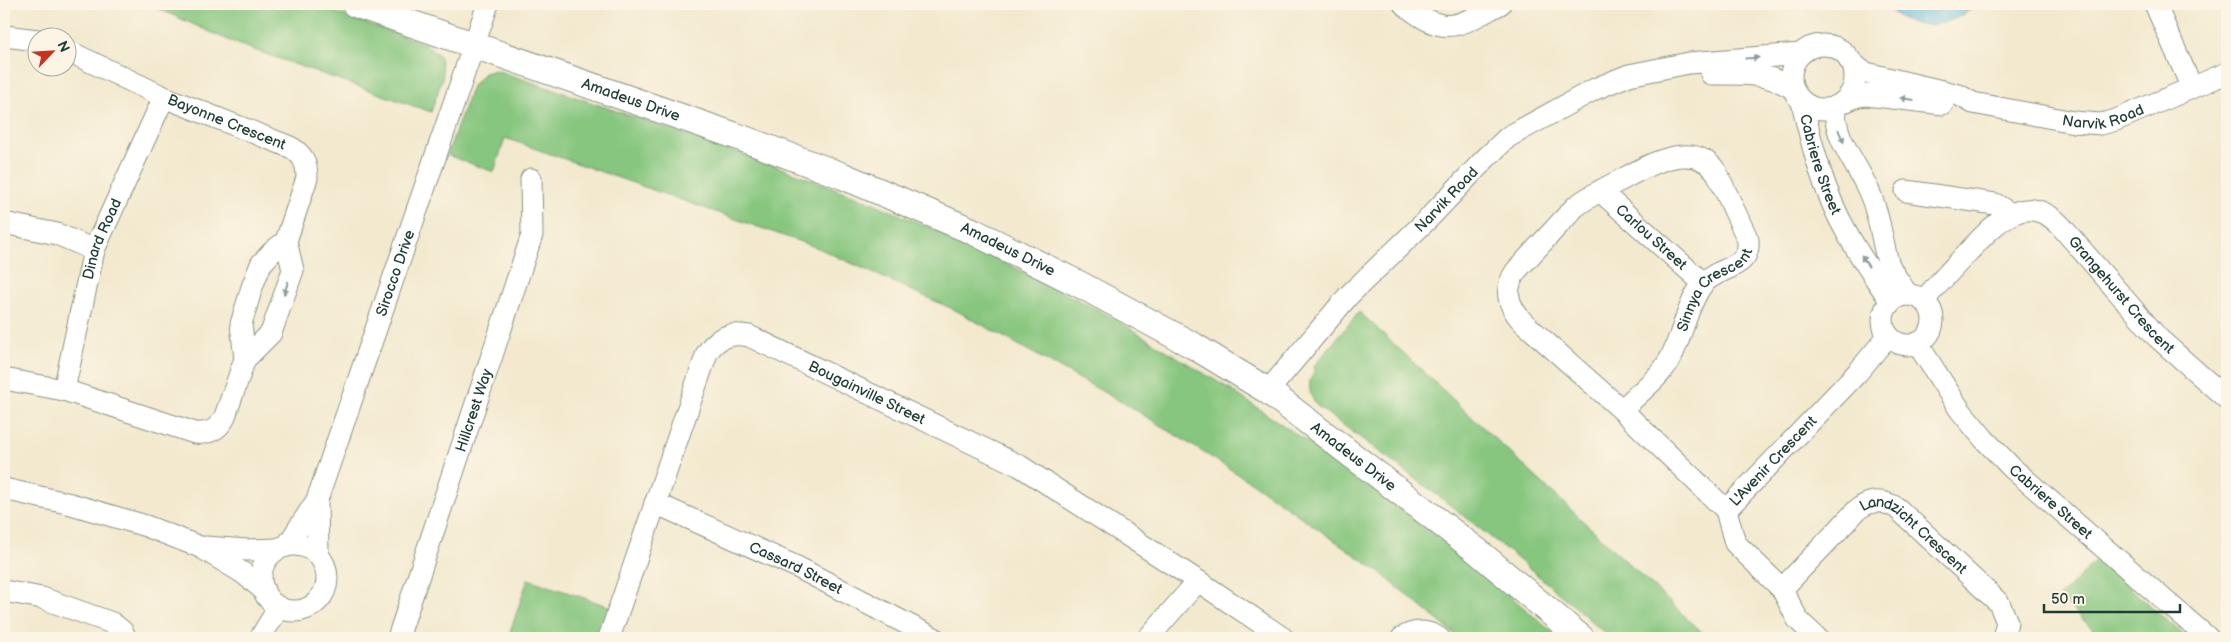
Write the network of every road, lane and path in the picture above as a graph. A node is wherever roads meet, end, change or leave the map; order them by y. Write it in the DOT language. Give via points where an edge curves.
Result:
graph roads {
  1 [pos="356,4"];
  2 [pos="488,4"];
  3 [pos="1404,4"];
  4 [pos="1500,4"];
  5 [pos="2155,4"];
  6 [pos="4,36"];
  7 [pos="28,39"];
  8 [pos="474,45"];
  9 [pos="1800,54"];
  10 [pos="78,56"];
  11 [pos="1850,60"];
  12 [pos="1669,68"];
  13 [pos="2227,73"];
  14 [pos="2192,88"];
  15 [pos="1797,95"];
  16 [pos="164,97"];
  17 [pos="1973,103"];
  18 [pos="1838,105"];
  19 [pos="1853,164"];
  20 [pos="1824,178"];
  21 [pos="531,179"];
  22 [pos="1600,191"];
  23 [pos="1906,191"];
  24 [pos="2011,214"];
  25 [pos="4,223"];
  26 [pos="286,242"];
  27 [pos="94,250"];
  28 [pos="1703,283"];
  29 [pos="1908,299"];
  30 [pos="1888,336"];
  31 [pos="1917,343"];
  32 [pos="246,359"];
  33 [pos="4,379"];
  34 [pos="64,390"];
  35 [pos="1268,392"];
  36 [pos="2227,400"];
  37 [pos="1622,410"];
  38 [pos="4,489"];
  39 [pos="317,500"];
  40 [pos="655,503"];
  41 [pos="1726,510"];
  42 [pos="200,547"];
  43 [pos="282,547"];
  44 [pos="318,555"];
  45 [pos="1198,581"];
  46 [pos="1782,589"];
  47 [pos="264,590"];
  48 [pos="4,591"];
  49 [pos="279,607"];
  50 [pos="126,638"];
  51 [pos="260,638"];
  52 [pos="398,638"];
  53 [pos="609,638"];
  54 [pos="934,638"];
  55 [pos="1148,638"];
  56 [pos="1283,638"];
  57 [pos="1402,638"];
  58 [pos="1439,638"];
  59 [pos="1581,638"];
  60 [pos="1817,638"];
  61 [pos="2003,638"];
  62 [pos="2208,638"];
  1 -- 8 [label="street, Amadeus Drive"];
  2 -- 8 [label="street, Sirocco Drive"];
  3 -- 4 [label="street" via="1424,20 1448,26 1462,24"];
  5 -- 14 [label="street"];
  6 -- 7 [label="street"];
  8 -- 35 [label="street, Amadeus Drive" via="745,139 972,230 1194,346"];
  8 -- 39 [label="street, Sirocco Drive"];
  9 -- 11 [label="street" via="1813,46 1829,46"];
  12 -- 9 [label="street, Narvik Road, one-way" via="1688,62"];
  9 -- 15 [label="street" via="1791,72"];
  10 -- 16 [label="street, Bayonne Crescent"];
  11 -- 17 [label="street, Narvik Road" via="1870,74 1959,95"];
  11 -- 18 [label="street" via="1853,86"];
  12 -- 15 [label="street, Narvik Road" via="1689,74 1774,78"];
  12 -- 35 [label="street, Narvik Road" via="1629,75 1595,89 1508,137 1349,295"];
  13 -- 14 [label="street, Narvik Road"];
  14 -- 17 [label="street, Narvik Road" via="2101,124"];
  15 -- 18 [label="street" via="1818,109"];
  15 -- 20 [label="street, Cabriere Street"];
  16 -- 26 [label="street, Bayonne Crescent" via="290,147 304,159 307,178"];
  16 -- 27 [label="street, Dinard Road"];
  17 -- 18 [label="street, Narvik Road, one-way" via="1958,106 1867,95"];
  18 -- 19 [label="street, Cabriere Street, one-way" via="1834,119"];
  19 -- 20 [label="street"];
  19 -- 29 [label="street, Cabriere Street" via="1872,197 1890,268"];
  29 -- 20 [label="street, Cabriere Street, one-way" via="1847,233"];
  21 -- 52 [label="street, Hillcrest Way" via="532,235"];
  22 -- 28 [label="street, Carlou Street"];
  22 -- 28 [label="street, Sinnya Crescent" via="1660,160 1691,156 1710,163 1749,244 1748,253 1742,261"];
  22 -- 37 [label="street, Sinnya Crescent" via="1575,208 1516,271 1508,293 1510,306 1523,322"];
  23 -- 24 [label="street" via="1995,204"];
  24 -- 29 [label="street, Grangehurst Crescent"];
  24 -- 36 [label="street, Grangehurst Crescent" via="2033,209 2053,218 2158,338"];
  25 -- 27 [label="street" via="57,234"];
  26 -- 32 [label="street, one-way" via="293,270 271,333"];
  26 -- 32 [label="street" via="261,264 252,287 241,324"];
  27 -- 34 [label="street, Dinard Road"];
  28 -- 37 [label="street, Sinnya Crescent" via="1669,360"];
  29 -- 30 [label="street" via="1884,312"];
  29 -- 31 [label="street" via="1929,307 1932,323 1927,336"];
  30 -- 31 [label="street" via="1902,344"];
  30 -- 41 [label="street, L'Avenir Crescent" via="1858,372"];
  31 -- 62 [label="street, Cabriere Street" via="1960,410 2012,468"];
  32 -- 34 [label="street" via="224,419 219,427 204,434"];
  33 -- 34 [label="street"];
  35 -- 59 [label="street, Amadeus Drive" via="1476,550"];
  37 -- 41 [label="street, Sinnya Crescent"];
  38 -- 42 [label="street" via="146,526"];
  39 -- 43 [label="street, Sirocco Drive"];
  39 -- 44 [label="street, Sirocco Drive"];
  40 -- 45 [label="street, Bougainville Street" via="706,353 721,338 740,334 1020,466"];
  40 -- 53 [label="street, Bougainville Street"];
  40 -- 54 [label="street, Cassard Street" via="797,567"];
  41 -- 46 [label="street, L'Avenir Crescent" via="1734,543"];
  42 -- 43 [label="street" via="247,550"];
  42 -- 47 [label="street"];
  43 -- 44 [label="street" via="304,547"];
  43 -- 47 [label="street" via="269,556 264,565 261,576"];
  44 -- 49 [label="street" via="327,574 322,596 305,609 294,611"];
  45 -- 55 [label="street"];
  45 -- 56 [label="street, Bougainville Street"];
  46 -- 60 [label="street, L'Avenir Crescent" via="1798,620"];
  46 -- 61 [label="street, Landzicht Crescent" via="1858,508 1865,503 1886,502 1897,508 1999,603 2007,622"];
  47 -- 49 [label="street"];
  48 -- 50 [label="street" via="42,598 112,623"];
  49 -- 51 [label="street"];
  57 -- 58 [label="street" via="1421,632"];
}
